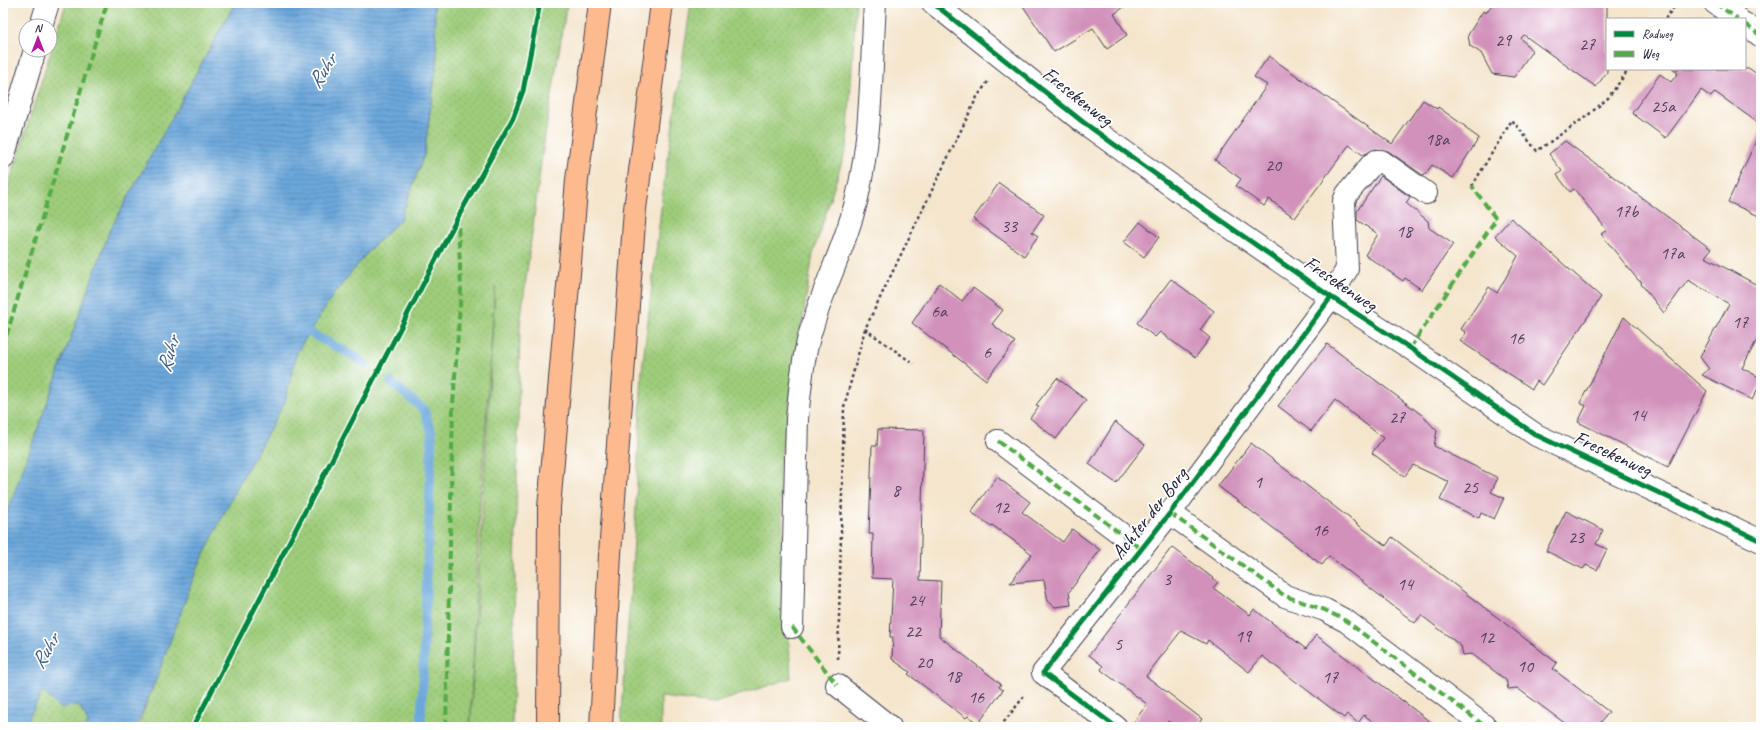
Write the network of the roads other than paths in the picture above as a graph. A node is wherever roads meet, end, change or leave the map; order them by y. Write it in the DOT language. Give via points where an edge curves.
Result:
graph roads {
  1 [pos="48,3"];
  2 [pos="600,3"];
  3 [pos="662,3"];
  4 [pos="875,3"];
  5 [pos="933,3"];
  6 [pos="1715,3"];
  7 [pos="44,18"];
  8 [pos="1737,18"];
  9 [pos="1746,25"];
  10 [pos="1761,36"];
  11 [pos="33,58"];
  12 [pos="3,158"];
  13 [pos="1426,192"];
  14 [pos="1331,297"];
  15 [pos="998,440"];
  16 [pos="1170,514"];
  17 [pos="1761,541"];
  18 [pos="1141,549"];
  19 [pos="792,627"];
  20 [pos="837,685"];
  21 [pos="548,727"];
  22 [pos="601,727"];
  23 [pos="890,727"];
  24 [pos="1116,727"];
  25 [pos="1486,727"];
  1 -- 7 [label="street"];
  2 -- 21 [label="highway" via="577,180 549,508"];
  3 -- 22 [label="highway" via="635,209 610,554"];
  4 -- 19 [label="street" via="869,130 862,173 852,217 812,325 800,391 797,419"];
  5 -- 14 [label="street, Fresekenweg" via="1090,126"];
  6 -- 8 [label="street"];
  9 -- 10 [label="street"];
  11 -- 12 [label="street"];
  13 -- 14 [label="street, Achter der Borg" via="1381,161 1372,164 1344,201 1347,269"];
  14 -- 16 [label="street, Achter der Borg"];
  14 -- 17 [label="street, Fresekenweg" via="1536,435"];
  15 -- 18 [label="street, Achter der Borg"];
  16 -- 18 [label="street, Achter der Borg"];
  16 -- 25 [label="street" via="1285,596 1325,610 1346,621"];
  18 -- 24 [label="street, Achter der Borg" via="1043,673"];
  20 -- 23 [label="street"];
}
